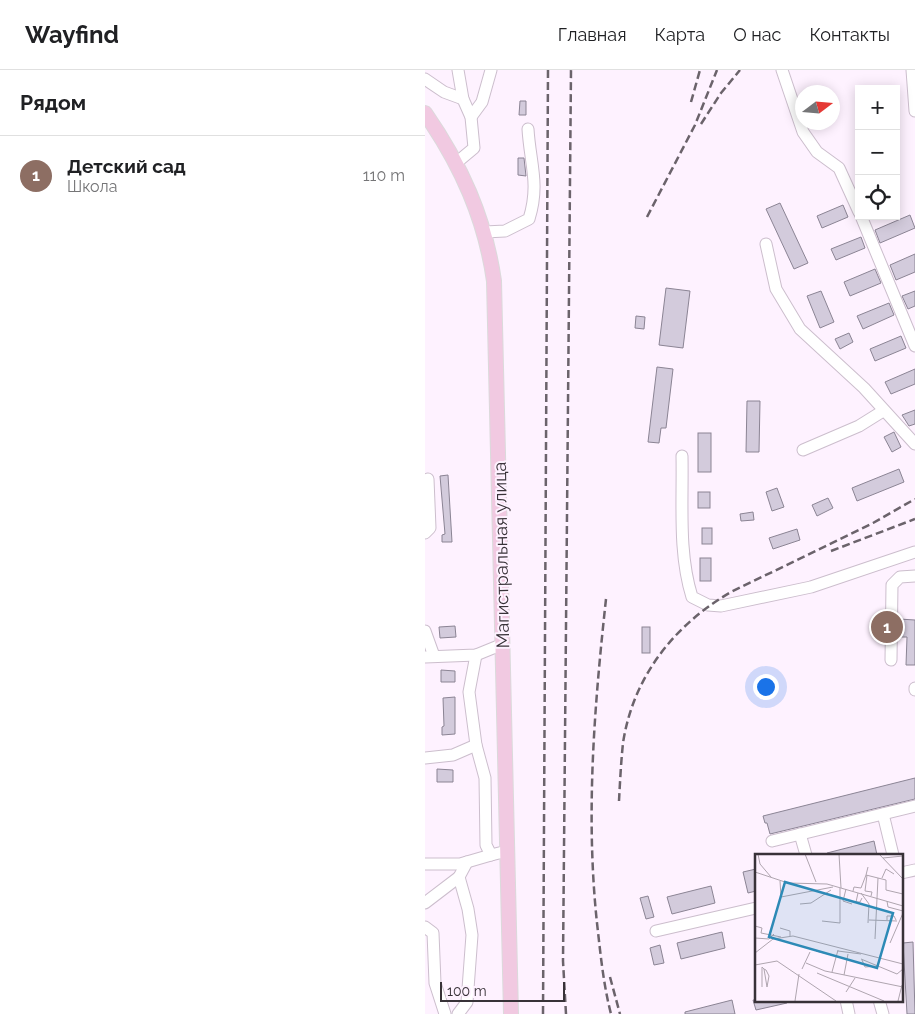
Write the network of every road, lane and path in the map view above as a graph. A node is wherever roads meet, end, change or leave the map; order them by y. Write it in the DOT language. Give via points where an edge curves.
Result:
graph roads {
  1 [pos="458,70"];
  2 [pos="491,70"];
  3 [pos="782,70"];
  4 [pos="912,70"];
  5 [pos="425,80"];
  6 [pos="463,99"];
  7 [pos="915,111"];
  8 [pos="425,113"];
  9 [pos="471,117"];
  10 [pos="529,129"];
  11 [pos="456,163"];
  12 [pos="855,203"];
  13 [pos="863,220"];
  14 [pos="485,232"];
  15 [pos="766,244"];
  16 [pos="915,346"];
  17 [pos="883,411"];
  18 [pos="915,444"];
  19 [pos="803,450"];
  20 [pos="682,456"];
  21 [pos="428,479"];
  22 [pos="425,533"];
  23 [pos="915,552"];
  24 [pos="915,576"];
  25 [pos="425,631"];
  26 [pos="503,644"];
  27 [pos="476,655"];
  28 [pos="430,656"];
  29 [pos="891,660"];
  30 [pos="476,745"];
  31 [pos="425,758"];
  32 [pos="915,806"];
  33 [pos="883,814"];
  34 [pos="801,834"];
  35 [pos="772,841"];
  36 [pos="507,851"];
  37 [pos="805,854"];
  38 [pos="893,854"];
  39 [pos="491,855"];
  40 [pos="467,862"];
  41 [pos="425,864"];
  42 [pos="459,877"];
  43 [pos="425,904"];
  44 [pos="755,908"];
  45 [pos="425,927"];
  46 [pos="656,931"];
  47 [pos="445,1014"];
  48 [pos="458,1014"];
  49 [pos="511,1014"];
  1 -- 6 [label="street"];
  2 -- 9 [label="street" via="482,102"];
  3 -- 12 [label="street" via="803,132 817,152 839,168"];
  4 -- 7 [label="street"];
  5 -- 6 [label="street"];
  6 -- 9 [label="street"];
  8 -- 11 [label="main road, Магистральная улица" via="448,145"];
  9 -- 11 [label="street" via="474,148"];
  10 -- 14 [label="street" via="535,202 529,219 505,231"];
  11 -- 14 [label="main road, Магистральная улица"];
  13 -- 16 [label="street"];
  14 -- 26 [label="main road, Магистральная улица" via="495,305"];
  15 -- 17 [label="street" via="777,288 800,329 864,388"];
  17 -- 18 [label="street"];
  17 -- 19 [label="street" via="859,426"];
  20 -- 23 [label="street" via="683,554 688,584 692,597 708,605 721,606 811,587"];
  21 -- 22 [label="street" via="430,528"];
  24 -- 29 [label="street" via="900,576 892,584"];
  25 -- 28 [label="street"];
  26 -- 27 [label="street"];
  26 -- 36 [label="main road, Магистральная улица"];
  27 -- 28 [label="street"];
  27 -- 30 [label="street" via="469,692"];
  30 -- 31 [label="street" via="453,755"];
  30 -- 39 [label="street" via="485,778 486,845"];
  32 -- 33 [label="street"];
  33 -- 34 [label="street"];
  33 -- 38 [label="street"];
  34 -- 35 [label="street"];
  34 -- 37 [label="street"];
  36 -- 39 [label="street"];
  36 -- 49 [label="main road, Магистральная улица"];
  39 -- 40 [label="street"];
  40 -- 41 [label="street"];
  40 -- 42 [label="street"];
  42 -- 43 [label="street"];
  42 -- 48 [label="street" via="472,936 467,1002"];
  44 -- 46 [label="street"];
  45 -- 47 [label="street" via="433,932 435,982"];
}
